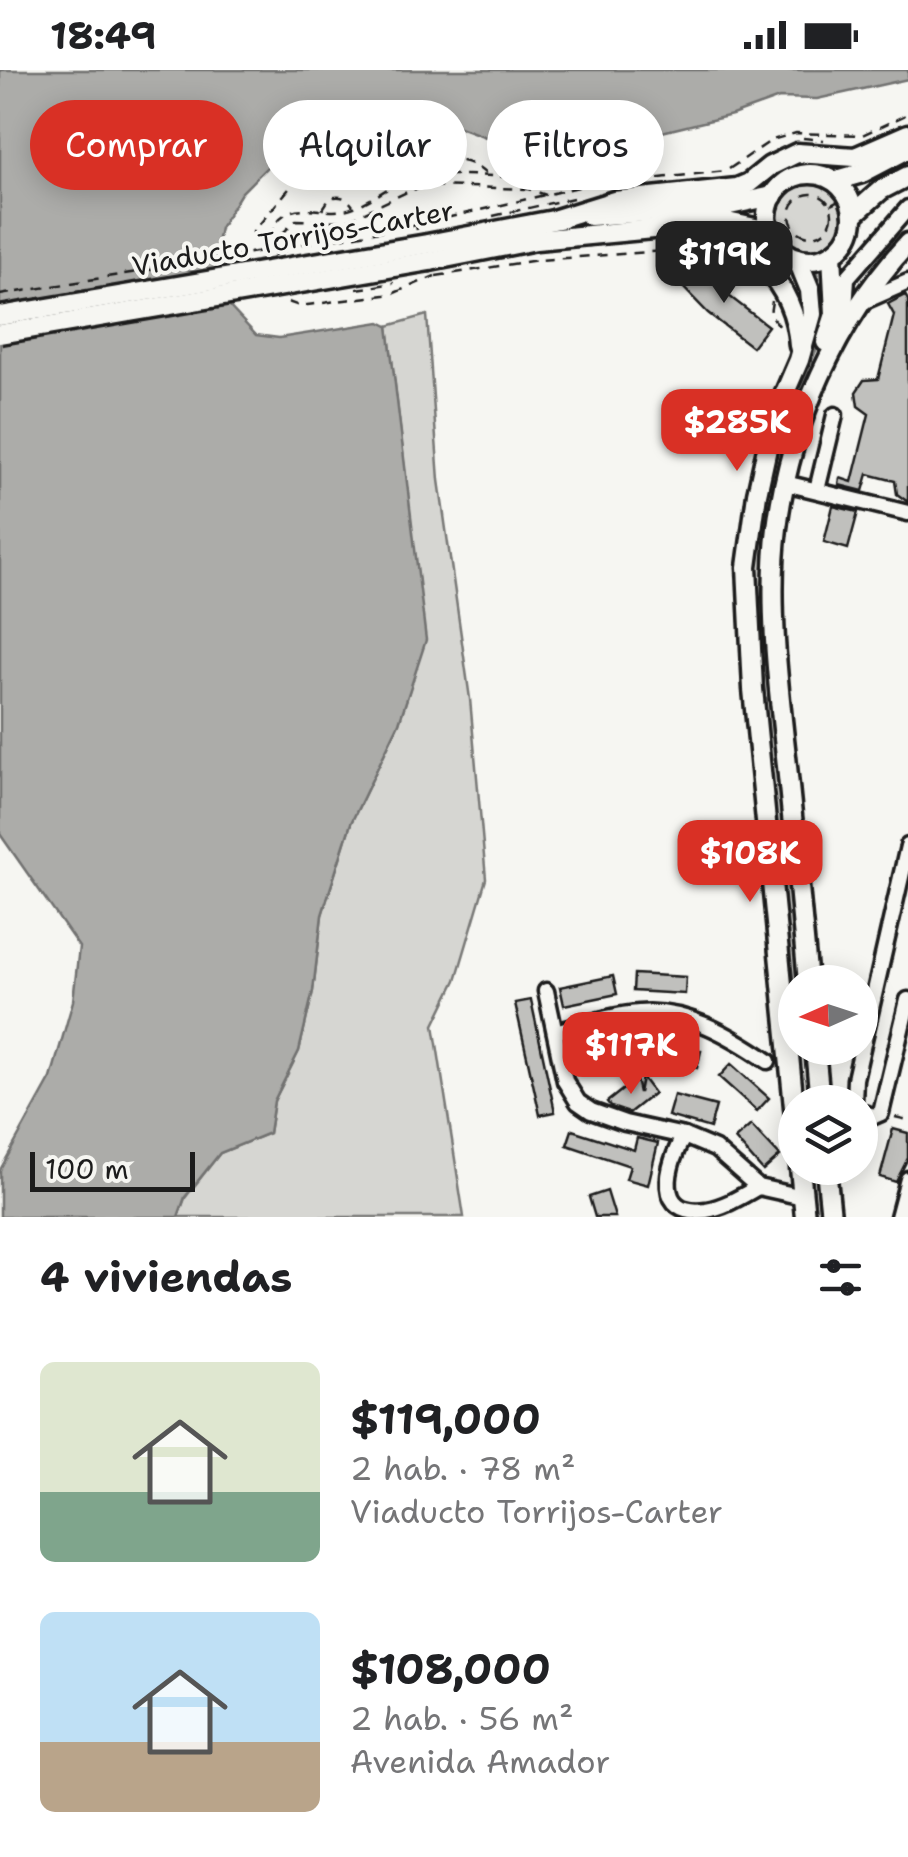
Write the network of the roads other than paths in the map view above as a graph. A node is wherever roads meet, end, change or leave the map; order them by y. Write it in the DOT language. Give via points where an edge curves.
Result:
graph roads {
  1 [pos="908,134"];
  2 [pos="908,149"];
  3 [pos="908,176"];
  4 [pos="834,182"];
  5 [pos="772,196"];
  6 [pos="908,208"];
  7 [pos="852,215"];
  8 [pos="556,219"];
  9 [pos="769,231"];
  10 [pos="613,232"];
  11 [pos="907,245"];
  12 [pos="431,252"];
  13 [pos="832,254"];
  14 [pos="797,258"];
  15 [pos="908,282"];
  16 [pos="860,304"];
  17 [pos="0,316"];
  18 [pos="843,331"];
  19 [pos="0,334"];
  20 [pos="799,360"];
  21 [pos="820,376"];
  22 [pos="836,416"];
  23 [pos="785,483"];
  24 [pos="818,490"];
  25 [pos="908,513"];
  26 [pos="777,671"];
  27 [pos="753,688"];
  28 [pos="908,846"];
  29 [pos="806,965"];
  30 [pos="546,991"];
  31 [pos="908,1000"];
  32 [pos="554,1032"];
  33 [pos="768,1061"];
  34 [pos="792,1085"];
  35 [pos="855,1085"];
  36 [pos="878,1114"];
  37 [pos="684,1136"];
  38 [pos="908,1179"];
  39 [pos="802,1185"];
  40 [pos="827,1185"];
  41 [pos="758,1187"];
  42 [pos="803,1197"];
  43 [pos="804,1217"];
  44 [pos="830,1217"];
  45 [pos="898,1217"];
  1 -- 8 [label="main road" via="855,156 797,153 737,188 614,201"];
  2 -- 4 [label="main road"];
  3 -- 7 [label="main road"];
  4 -- 5 [label="main road, Viaducto Torrijos-Carter" via="815,174 795,176"];
  4 -- 7 [label="main road"];
  5 -- 8 [label="main road, Viaducto Torrijos-Carter" via="720,207"];
  5 -- 9 [label="main road"];
  6 -- 18 [label="street" via="847,278"];
  7 -- 13 [label="main road" via="844,244"];
  8 -- 12 [label="main road, Viaducto Torrijos-Carter"];
  9 -- 10 [label="main road, Viaducto Torrijos-Carter" via="728,222"];
  9 -- 14 [label="main road"];
  10 -- 12 [label="main road, Viaducto Torrijos-Carter"];
  10 -- 20 [label="main road" via="694,234 748,252 768,268 794,312"];
  11 -- 16 [label="main road"];
  12 -- 17 [label="main road, Viaducto Torrijos-Carter, bridge"];
  12 -- 19 [label="main road, Viaducto Torrijos-Carter, bridge"];
  13 -- 14 [label="main road"];
  13 -- 21 [label="main road" via="835,314"];
  14 -- 20 [label="main road" via="812,301"];
  15 -- 16 [label="street"];
  16 -- 18 [label="main road"];
  18 -- 21 [label="main road"];
  20 -- 27 [label="main road" via="769,440 751,530"];
  21 -- 23 [label="main road"];
  22 -- 24 [label="street"];
  23 -- 24 [label="street"];
  23 -- 26 [label="main road" via="776,532"];
  24 -- 25 [label="street"];
  26 -- 27 [label="main road"];
  26 -- 29 [label="main road"];
  27 -- 34 [label="main road"];
  28 -- 35 [label="street"];
  30 -- 32 [label="street"];
  31 -- 36 [label="street"];
  32 -- 33 [label="street" via="661,1013 725,1031"];
  32 -- 37 [label="street" via="565,1081 578,1102 625,1123"];
  37 -- 41 [label="street" via="714,1150"];
  37 -- 41 [label="street" via="668,1182 676,1204 706,1210"];
  38 -- 45 [label="street"];
  39 -- 42 [label="main road"];
  40 -- 44 [label="main road"];
  41 -- 42 [label="street"];
  42 -- 43 [label="main road"];
}
